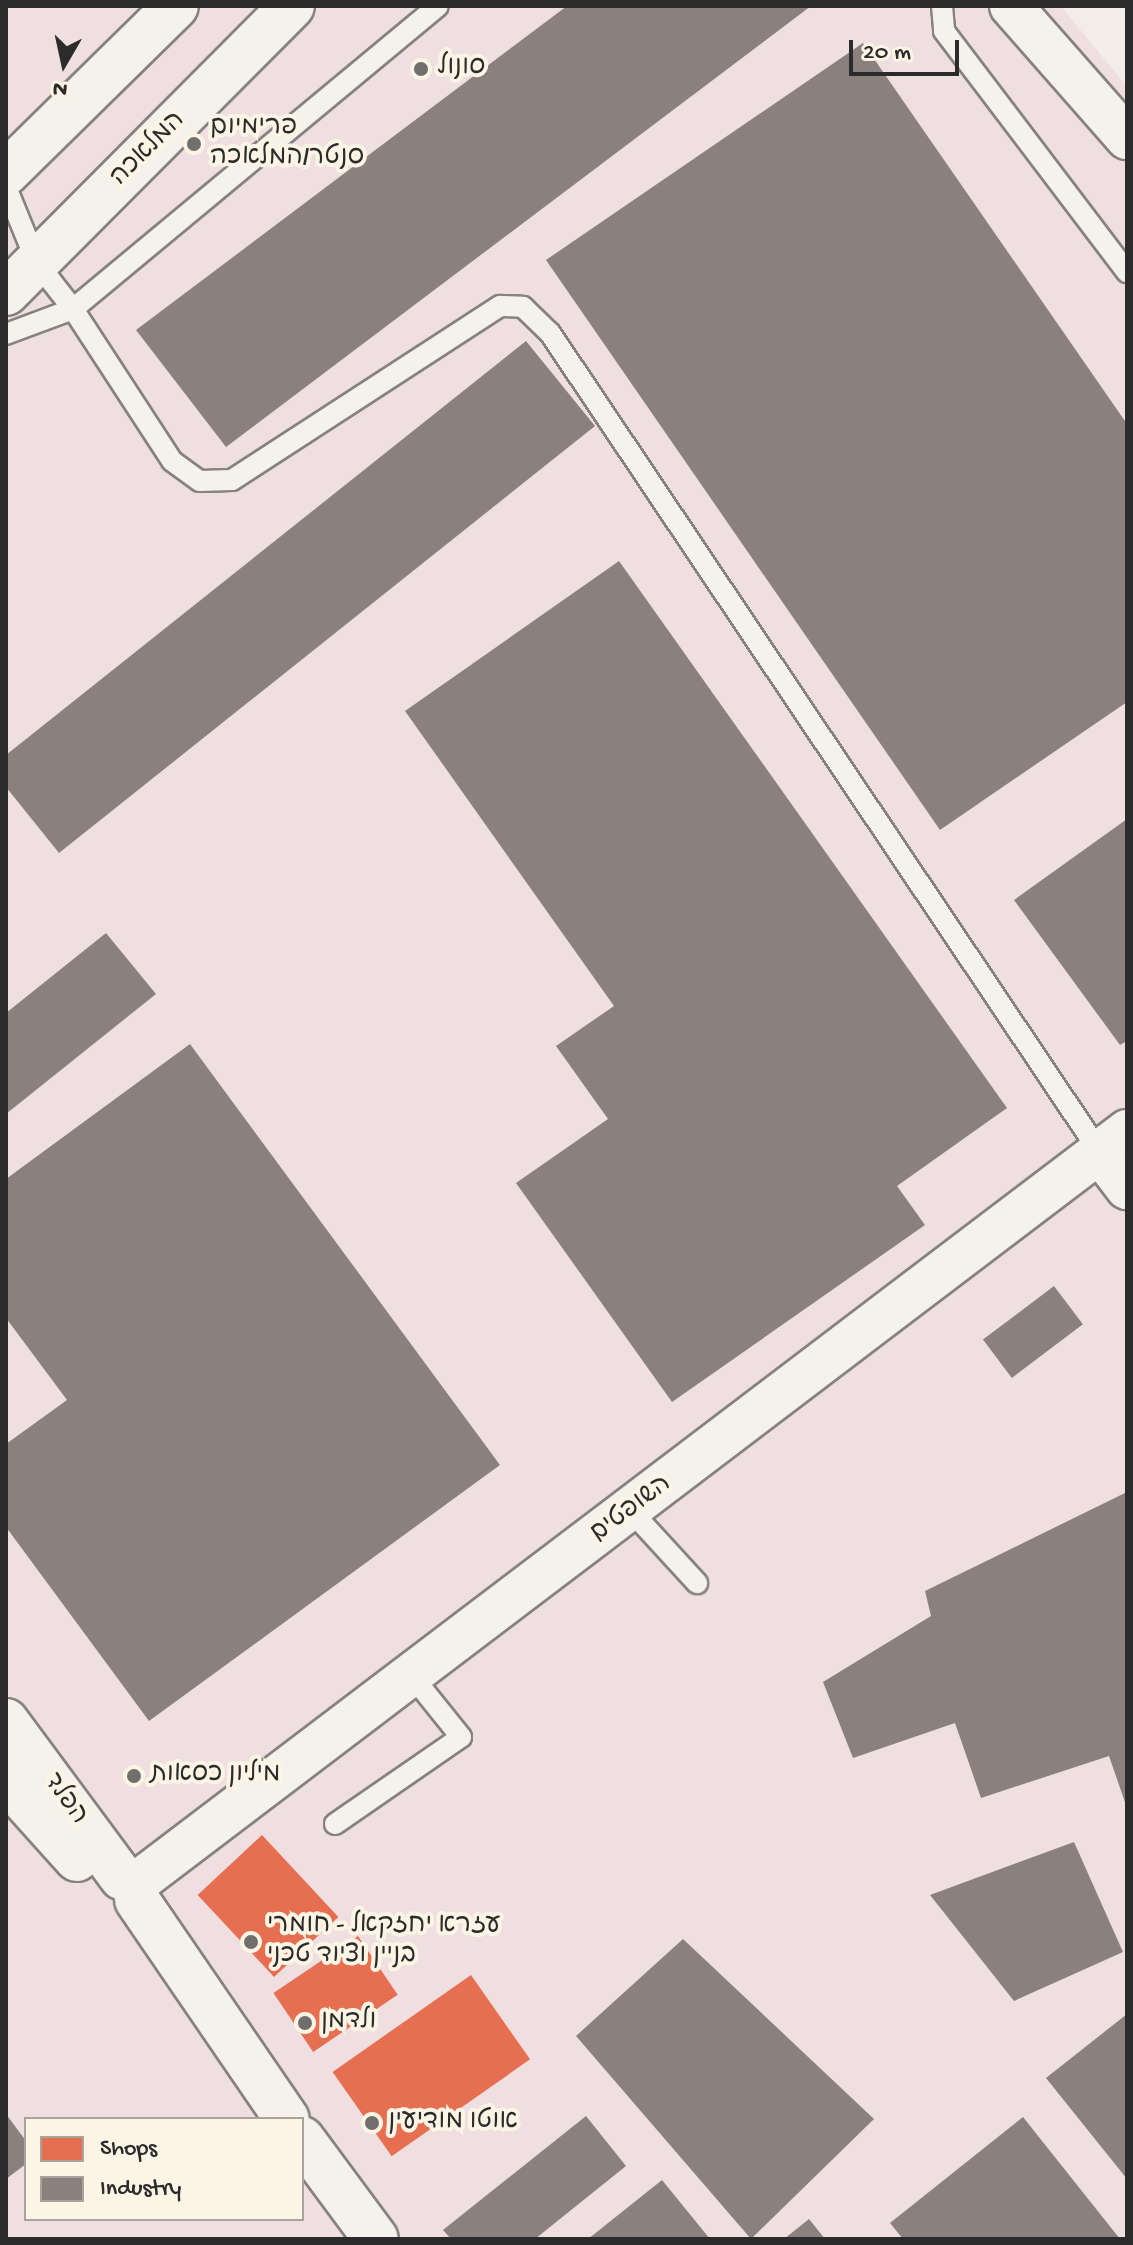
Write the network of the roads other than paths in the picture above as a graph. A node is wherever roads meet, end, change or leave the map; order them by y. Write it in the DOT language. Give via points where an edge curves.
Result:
graph roads {
  1 [pos="176,6"];
  2 [pos="292,6"];
  3 [pos="438,6"];
  4 [pos="942,6"];
  5 [pos="1011,6"];
  6 [pos="1127,138"];
  7 [pos="6,173"];
  8 [pos="6,187"];
  9 [pos="37,263"];
  10 [pos="1127,272"];
  11 [pos="6,293"];
  12 [pos="73,309"];
  13 [pos="6,334"];
  14 [pos="1114,1143"];
  15 [pos="1127,1188"];
  16 [pos="631,1511"];
  17 [pos="697,1583"];
  18 [pos="413,1677"];
  19 [pos="6,1721"];
  20 [pos="6,1780"];
  21 [pos="335,1824"];
  22 [pos="124,1893"];
  23 [pos="286,2117"];
  24 [pos="304,2142"];
  25 [pos="376,2239"];
  1 -- 7 [label="street"];
  2 -- 9 [label="street, המלאכה"];
  3 -- 12 [label="lane"];
  4 -- 10 [label="lane" via="944,31"];
  5 -- 6 [label="street"];
  8 -- 9 [label="lane"];
  9 -- 11 [label="street, המלאכה"];
  9 -- 12 [label="lane"];
  12 -- 13 [label="lane"];
  12 -- 14 [label="lane" via="172,461 200,481 232,480 500,306 523,307 559,346"];
  14 -- 15 [label="street"];
  14 -- 16 [label="street, השופטים"];
  16 -- 17 [label="lane"];
  16 -- 18 [label="street, השופטים"];
  18 -- 21 [label="lane" via="461,1737"];
  18 -- 22 [label="street, השופטים"];
  19 -- 22 [label="street, הפלד"];
  20 -- 22 [label="street, הפלד"];
  22 -- 23 [label="street, הפלד"];
  24 -- 25 [label="street"];
}
